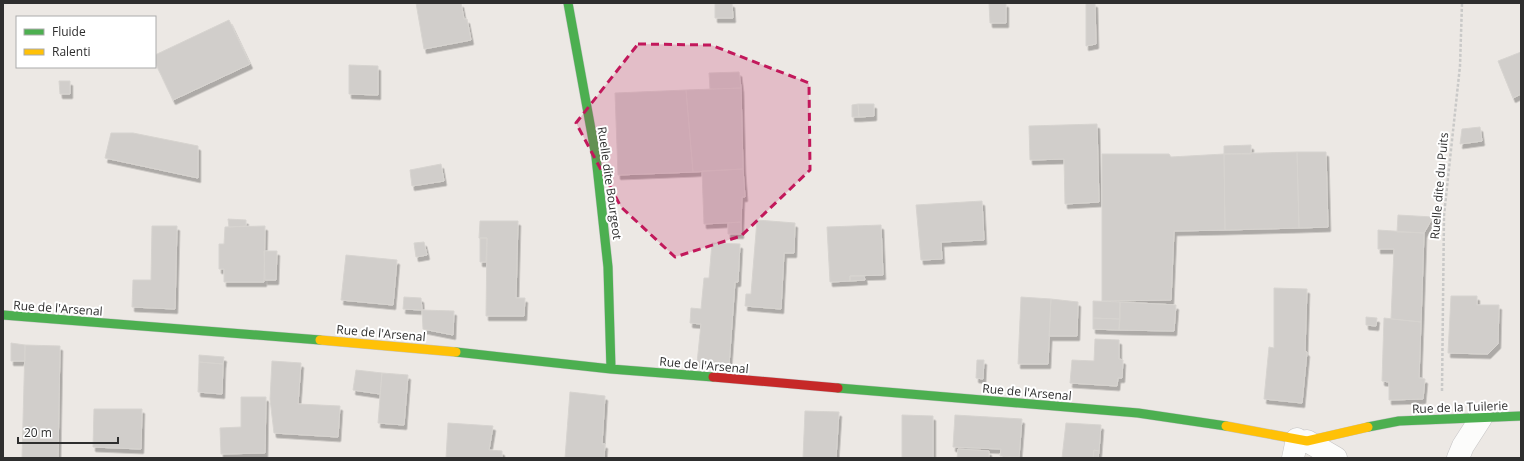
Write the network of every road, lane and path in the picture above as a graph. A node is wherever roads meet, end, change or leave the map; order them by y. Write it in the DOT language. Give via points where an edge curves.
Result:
graph roads {
  1 [pos="568,3"];
  2 [pos="1462,3"];
  3 [pos="3,315"];
  4 [pos="611,369"];
  5 [pos="1521,416"];
  6 [pos="1481,418"];
  7 [pos="1442,420"];
  8 [pos="1399,422"];
  9 [pos="1299,446"];
  10 [pos="1336,458"];
  11 [pos="1458,458"];
  1 -- 4 [label="street, Ruelle dite Bourgeot" via="596,157 608,267"];
  2 -- 7 [label="path, Ruelle dite du Puits" via="1460,66 1444,215"];
  3 -- 4 [label="street, Rue de l'Arsenal" via="390,345"];
  4 -- 9 [label="street, Rue de l'Arsenal" via="1138,413 1263,432"];
  5 -- 6 [label="street, Rue de la Tuilerie"];
  6 -- 7 [label="street, Rue de la Tuilerie"];
  6 -- 11 [label="street"];
  7 -- 8 [label="street, Rue de la Tuilerie"];
  8 -- 9 [label="street, Rue de l'Arsenal" via="1358,429"];
  9 -- 10 [label="street"];
}
